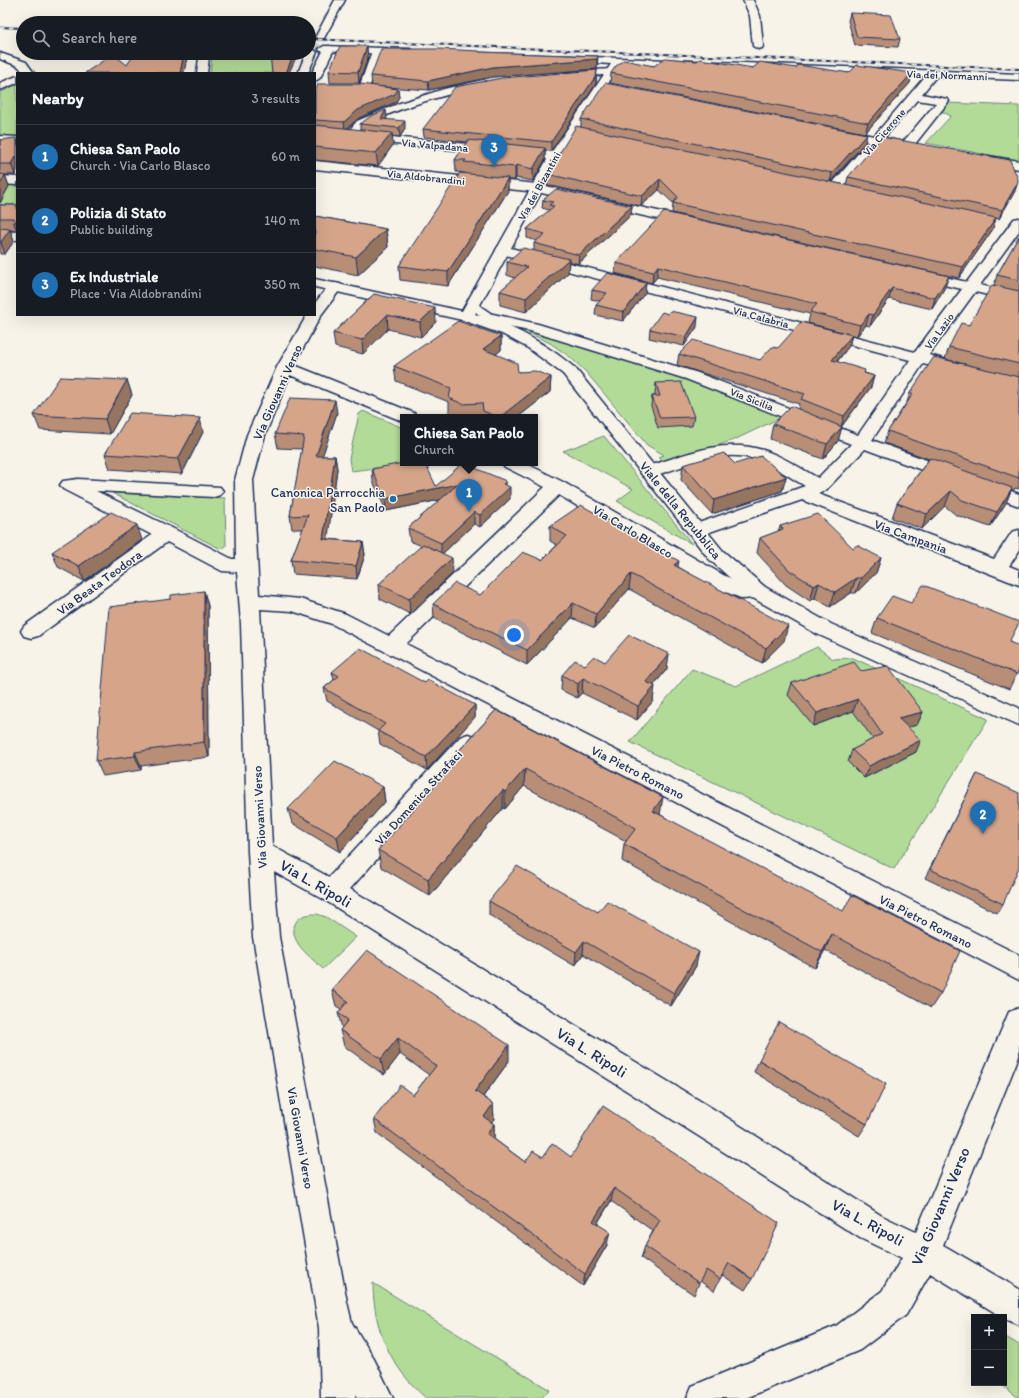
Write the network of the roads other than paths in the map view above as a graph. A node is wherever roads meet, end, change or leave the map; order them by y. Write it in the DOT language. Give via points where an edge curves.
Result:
graph roads {
  1 [pos="340,0"];
  2 [pos="748,0"];
  3 [pos="321,36"];
  4 [pos="758,46"];
  5 [pos="376,51"];
  6 [pos="423,53"];
  7 [pos="0,56"];
  8 [pos="556,58"];
  9 [pos="204,60"];
  10 [pos="309,60"];
  11 [pos="618,61"];
  12 [pos="28,72"];
  13 [pos="202,72"];
  14 [pos="303,72"];
  15 [pos="610,72"];
  16 [pos="934,74"];
  17 [pos="316,76"];
  18 [pos="552,76"];
  19 [pos="1019,78"];
  20 [pos="16,79"];
  21 [pos="493,82"];
  22 [pos="601,86"];
  23 [pos="0,87"];
  24 [pos="350,88"];
  25 [pos="615,89"];
  26 [pos="405,92"];
  27 [pos="435,94"];
  28 [pos="915,96"];
  29 [pos="825,130"];
  30 [pos="572,131"];
  31 [pos="316,133"];
  32 [pos="587,134"];
  33 [pos="349,136"];
  34 [pos="0,140"];
  35 [pos="876,140"];
  36 [pos="16,141"];
  37 [pos="906,146"];
  38 [pos="920,148"];
  39 [pos="555,156"];
  40 [pos="969,157"];
  41 [pos="316,165"];
  42 [pos="1019,165"];
  43 [pos="0,180"];
  44 [pos="16,181"];
  45 [pos="819,185"];
  46 [pos="537,188"];
  47 [pos="834,188"];
  48 [pos="849,192"];
  49 [pos="704,226"];
  50 [pos="1013,226"];
  51 [pos="0,235"];
  52 [pos="16,236"];
  53 [pos="503,250"];
  54 [pos="906,272"];
  55 [pos="316,283"];
  56 [pos="335,287"];
  57 [pos="971,287"];
  58 [pos="1019,298"];
  59 [pos="316,311"];
  60 [pos="478,314"];
  61 [pos="313,316"];
  62 [pos="919,358"];
  63 [pos="285,368"];
  64 [pos="973,372"];
  65 [pos="400,414"];
  66 [pos="862,442"];
  67 [pos="517,466"];
  68 [pos="650,472"];
  69 [pos="557,486"];
  70 [pos="820,486"];
  71 [pos="214,491"];
  72 [pos="802,494"];
  73 [pos="1019,500"];
  74 [pos="697,530"];
  75 [pos="167,534"];
  76 [pos="1019,536"];
  77 [pos="662,548"];
  78 [pos="716,555"];
  79 [pos="246,565"];
  80 [pos="998,568"];
  81 [pos="1019,578"];
  82 [pos="758,592"];
  83 [pos="249,601"];
  84 [pos="31,631"];
  85 [pos="392,645"];
  86 [pos="504,703"];
  87 [pos="1019,717"];
  88 [pos="260,852"];
  89 [pos="332,891"];
  90 [pos="1019,968"];
  91 [pos="1019,1020"];
  92 [pos="924,1252"];
  93 [pos="1019,1308"];
  94 [pos="336,1328"];
  95 [pos="338,1398"];
  96 [pos="376,1398"];
  97 [pos="704,1398"];
  1 -- 3 [label="street"];
  2 -- 4 [label="street" via="755,16"];
  5 -- 6 [label="street"];
  5 -- 17 [label="street" via="327,49"];
  5 -- 24 [label="street" via="369,89"];
  7 -- 12 [label="street" via="22,64"];
  8 -- 11 [label="street, Via dei Normanni"];
  9 -- 13 [label="street"];
  10 -- 14 [label="street"];
  11 -- 15 [label="street, Via dei Bizantini"];
  11 -- 16 [label="street, Via dei Normanni"];
  15 -- 18 [label="street"];
  15 -- 22 [label="street, Via dei Bizantini"];
  16 -- 19 [label="street, Via dei Normanni"];
  16 -- 28 [label="street, Via Cicerone"];
  20 -- 23 [label="street"];
  21 -- 27 [label="street"];
  22 -- 25 [label="street"];
  22 -- 30 [label="street, Via dei Bizantini"];
  26 -- 27 [label="street"];
  27 -- 33 [label="street" via="365,121"];
  28 -- 35 [label="street, Via Cicerone"];
  28 -- 37 [label="street" via="943,101"];
  29 -- 35 [label="street"];
  30 -- 32 [label="street"];
  30 -- 39 [label="street, Via dei Bizantini"];
  31 -- 33 [label="street, Via Valpadana"];
  33 -- 39 [label="street, Via Valpadana"];
  34 -- 36 [label="street"];
  35 -- 37 [label="street"];
  35 -- 47 [label="street, Via Cicerone"];
  37 -- 38 [label="street"];
  39 -- 46 [label="street, Via dei Bizantini"];
  40 -- 42 [label="street"];
  41 -- 46 [label="street, Via Aldobrandini"];
  43 -- 44 [label="street"];
  45 -- 47 [label="street"];
  46 -- 49 [label="street, Via Aldobrandini"];
  46 -- 53 [label="street, Via dei Bizantini"];
  47 -- 48 [label="street"];
  50 -- 57 [label="street, Via Lazio"];
  51 -- 52 [label="street"];
  53 -- 60 [label="street, Via dei Bizantini"];
  53 -- 62 [label="street, Via Calabria"];
  54 -- 57 [label="street"];
  55 -- 56 [label="street"];
  56 -- 59 [label="street, Via Giovanni Verso"];
  56 -- 60 [label="street"];
  57 -- 58 [label="street"];
  57 -- 62 [label="street, Via Lazio"];
  60 -- 66 [label="street, Via Sicilia" via="533,326 692,376"];
  60 -- 68 [label="street, Viale della Repubblica" via="550,354 569,371"];
  61 -- 63 [label="street, Via Giovanni Verso"];
  62 -- 64 [label="street, Via Calabria"];
  62 -- 66 [label="street, Via Lazio"];
  63 -- 65 [label="street"];
  63 -- 79 [label="street, Via Giovanni Verso" via="256,435 244,480"];
  66 -- 70 [label="street, Via Lazio"];
  66 -- 73 [label="street, Via Sicilia"];
  67 -- 69 [label="street, Via Carlo Blasco"];
  68 -- 70 [label="street" via="710,454 734,451 757,455"];
  68 -- 74 [label="street, Viale della Repubblica"];
  69 -- 77 [label="street, Via Carlo Blasco"];
  69 -- 85 [label="street"];
  70 -- 72 [label="street"];
  71 -- 75 [label="street" via="69,485"];
  72 -- 74 [label="street"];
  72 -- 80 [label="street, Via Campania"];
  74 -- 78 [label="street, Viale della Repubblica"];
  75 -- 79 [label="street" via="229,566"];
  75 -- 84 [label="street, Via Beata Teodora"];
  76 -- 80 [label="street"];
  77 -- 78 [label="street"];
  77 -- 82 [label="street, Via Carlo Blasco" via="718,581 743,592"];
  78 -- 82 [label="street, Viale della Repubblica"];
  79 -- 83 [label="street, Via Giovanni Verso"];
  80 -- 81 [label="street, Via Campania"];
  82 -- 87 [label="street, Viale della Repubblica" via="824,629"];
  83 -- 85 [label="street, Via Pietro Romano" via="293,604 339,619"];
  83 -- 88 [label="street, Via Giovanni Verso"];
  85 -- 86 [label="street, Via Pietro Romano"];
  86 -- 89 [label="street, Via Domenica Strafaci"];
  86 -- 90 [label="street, Via Pietro Romano"];
  88 -- 89 [label="street, Via L. Ripoli"];
  88 -- 94 [label="street, Via Giovanni Verso" via="266,937"];
  89 -- 92 [label="street, Via L. Ripoli" via="871,1227"];
  91 -- 92 [label="street, Via Giovanni Verso"];
  92 -- 93 [label="street, Via L. Ripoli"];
  92 -- 97 [label="street, Via Giovanni Verso" via="894,1303 848,1338"];
  94 -- 95 [label="street, Via Giovanni Verso"];
  94 -- 96 [label="street, Via Giovanni Verso"];
}
